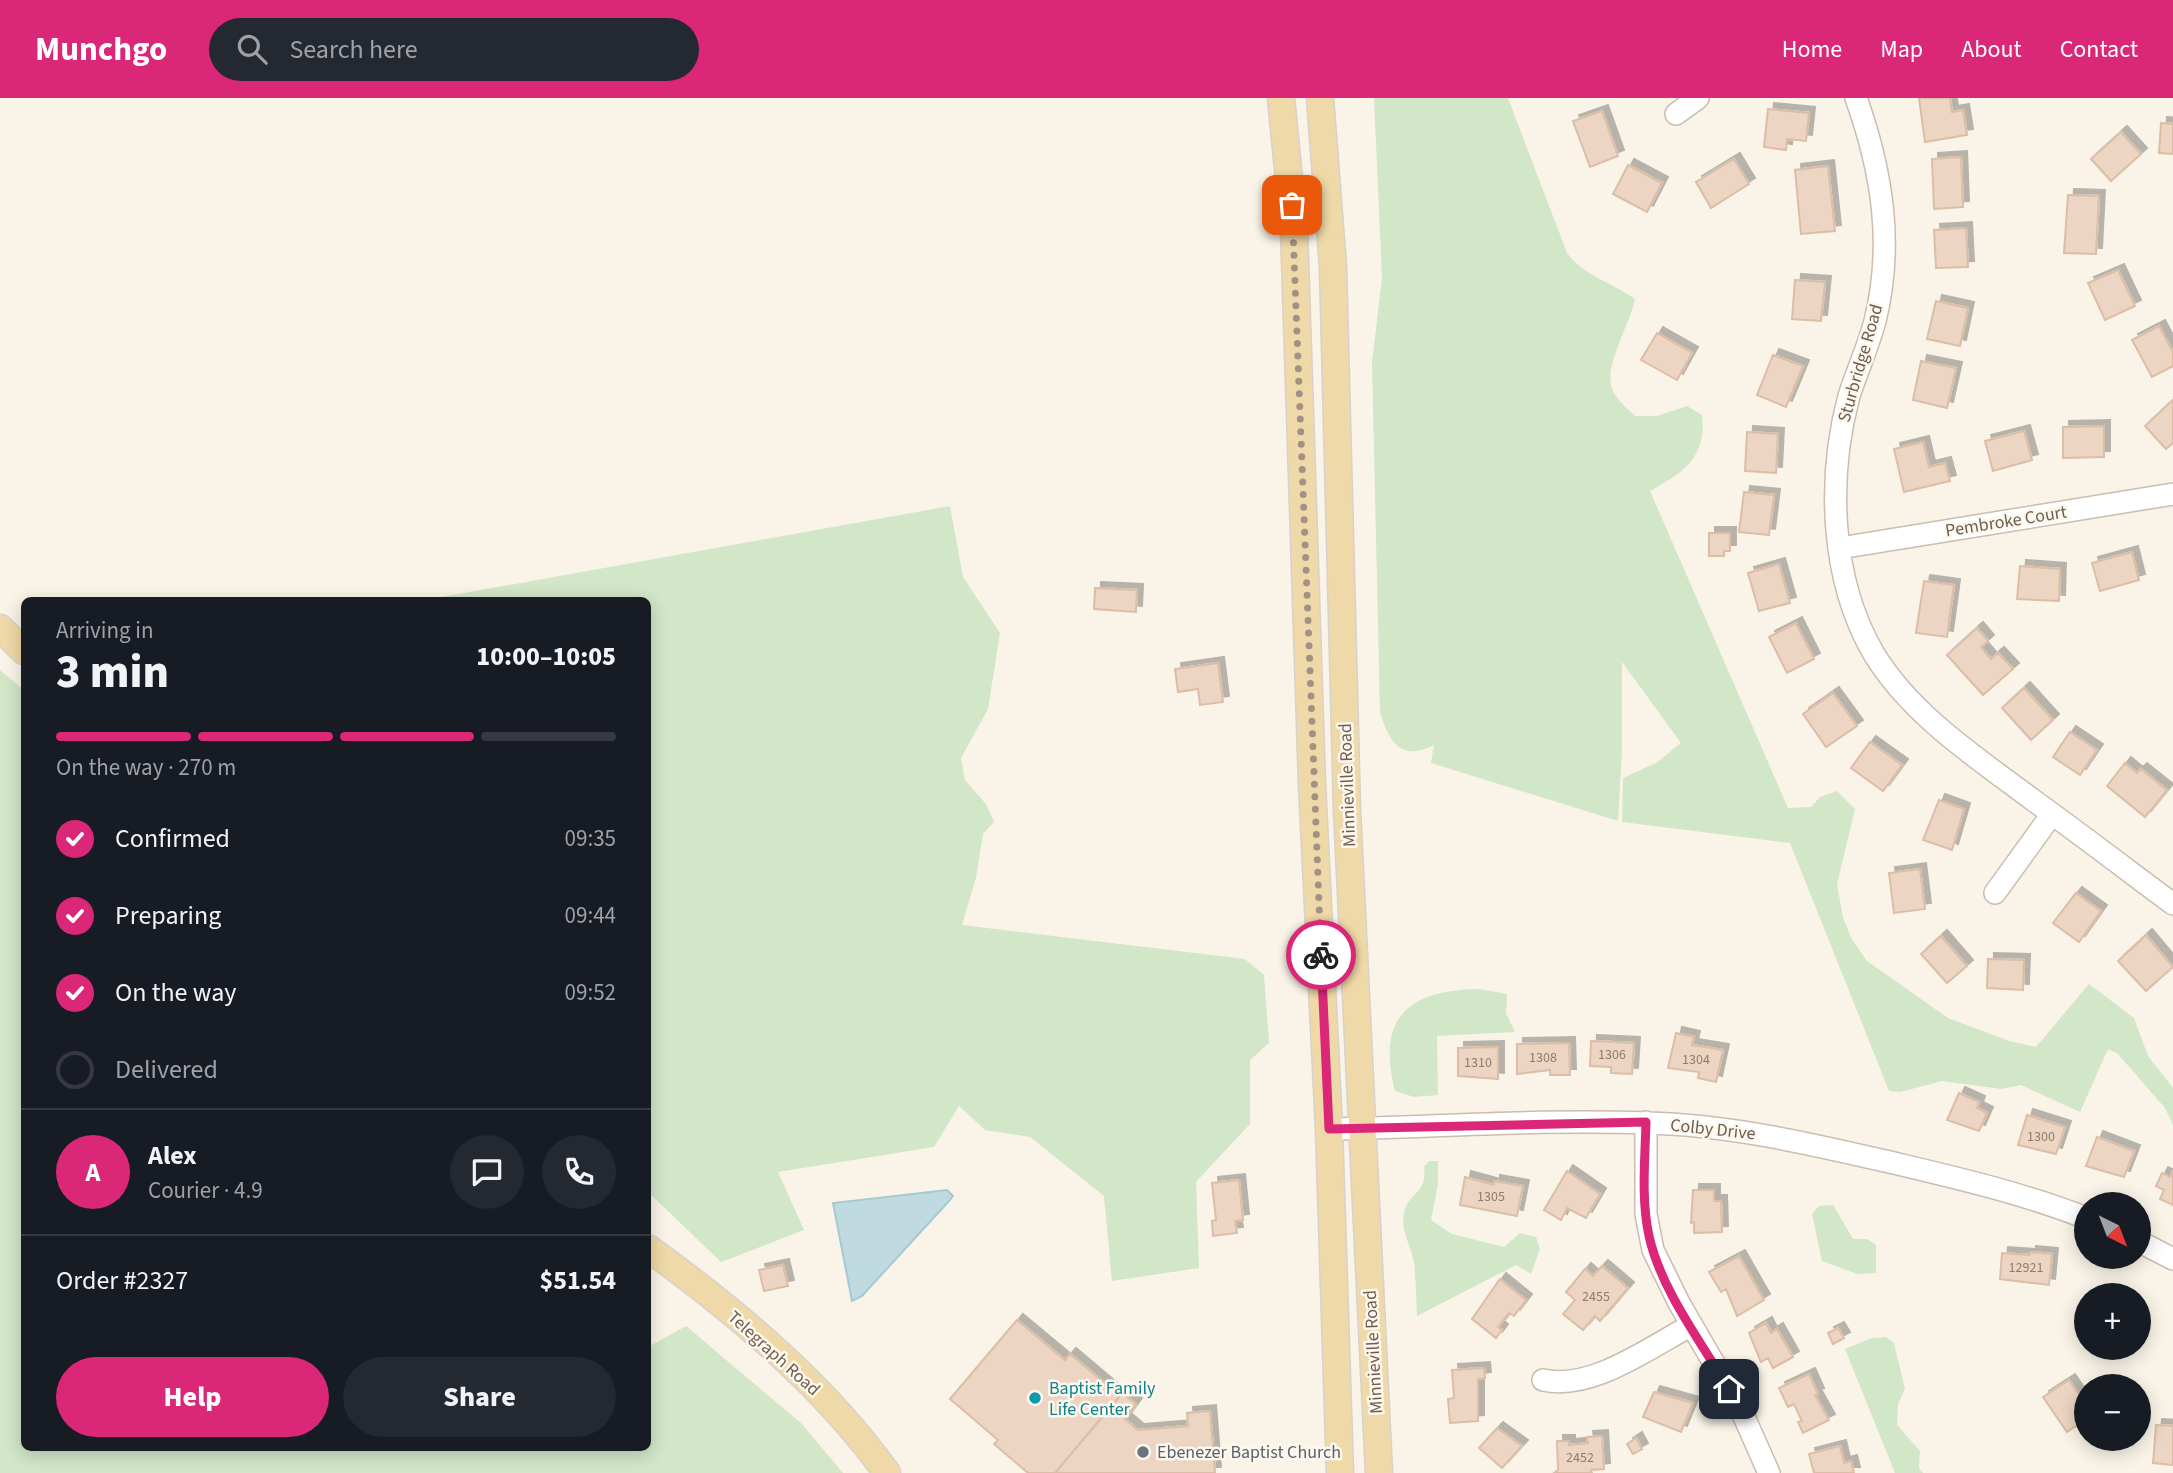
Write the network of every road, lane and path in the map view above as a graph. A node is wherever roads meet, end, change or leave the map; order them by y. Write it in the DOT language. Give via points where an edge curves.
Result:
graph roads {
  1 [pos="1281,98"];
  2 [pos="1320,98"];
  3 [pos="1698,98"];
  4 [pos="1856,98"];
  5 [pos="1676,114"];
  6 [pos="2173,494"];
  7 [pos="1840,548"];
  8 [pos="0,628"];
  9 [pos="21,648"];
  10 [pos="2052,814"];
  11 [pos="1995,893"];
  12 [pos="2173,904"];
  13 [pos="1646,1122"];
  14 [pos="1361,1128"];
  15 [pos="1329,1129"];
  16 [pos="2074,1214"];
  17 [pos="2151,1248"];
  18 [pos="651,1250"];
  19 [pos="2173,1259"];
  20 [pos="1692,1325"];
  21 [pos="1543,1380"];
  22 [pos="887,1473"];
  23 [pos="1340,1473"];
  24 [pos="1379,1473"];
  25 [pos="1769,1473"];
  1 -- 15 [label="main road, Minnieville Road" via="1294,229 1312,784"];
  2 -- 14 [label="main road, Minnieville Road" via="1334,267 1347,810"];
  3 -- 5 [label="street"];
  4 -- 7 [label="street, Sturbridge Road" via="1880,180 1885,250 1875,320 1841,433 1835,480"];
  6 -- 7 [label="street, Pembroke Court"];
  7 -- 10 [label="street, Sturbridge Road" via="1861,626 1882,664 1938,727"];
  8 -- 9 [label="main road"];
  10 -- 11 [label="street"];
  10 -- 12 [label="street, Sturbridge Road"];
  13 -- 14 [label="street, Colby Drive"];
  13 -- 16 [label="street, Colby Drive" via="1735,1130 1808,1143 1988,1186"];
  13 -- 20 [label="street" via="1644,1188 1649,1235 1659,1265"];
  14 -- 15 [label="street, Colby Drive"];
  14 -- 24 [label="main road, Minnieville Road"];
  15 -- 23 [label="main road, Minnieville Road"];
  17 -- 19 [label="street"];
  18 -- 22 [label="main road, Telegraph Road" via="812,1386"];
  20 -- 21 [label="street" via="1592,1377 1574,1382"];
  20 -- 25 [label="street" via="1741,1410"];
}
